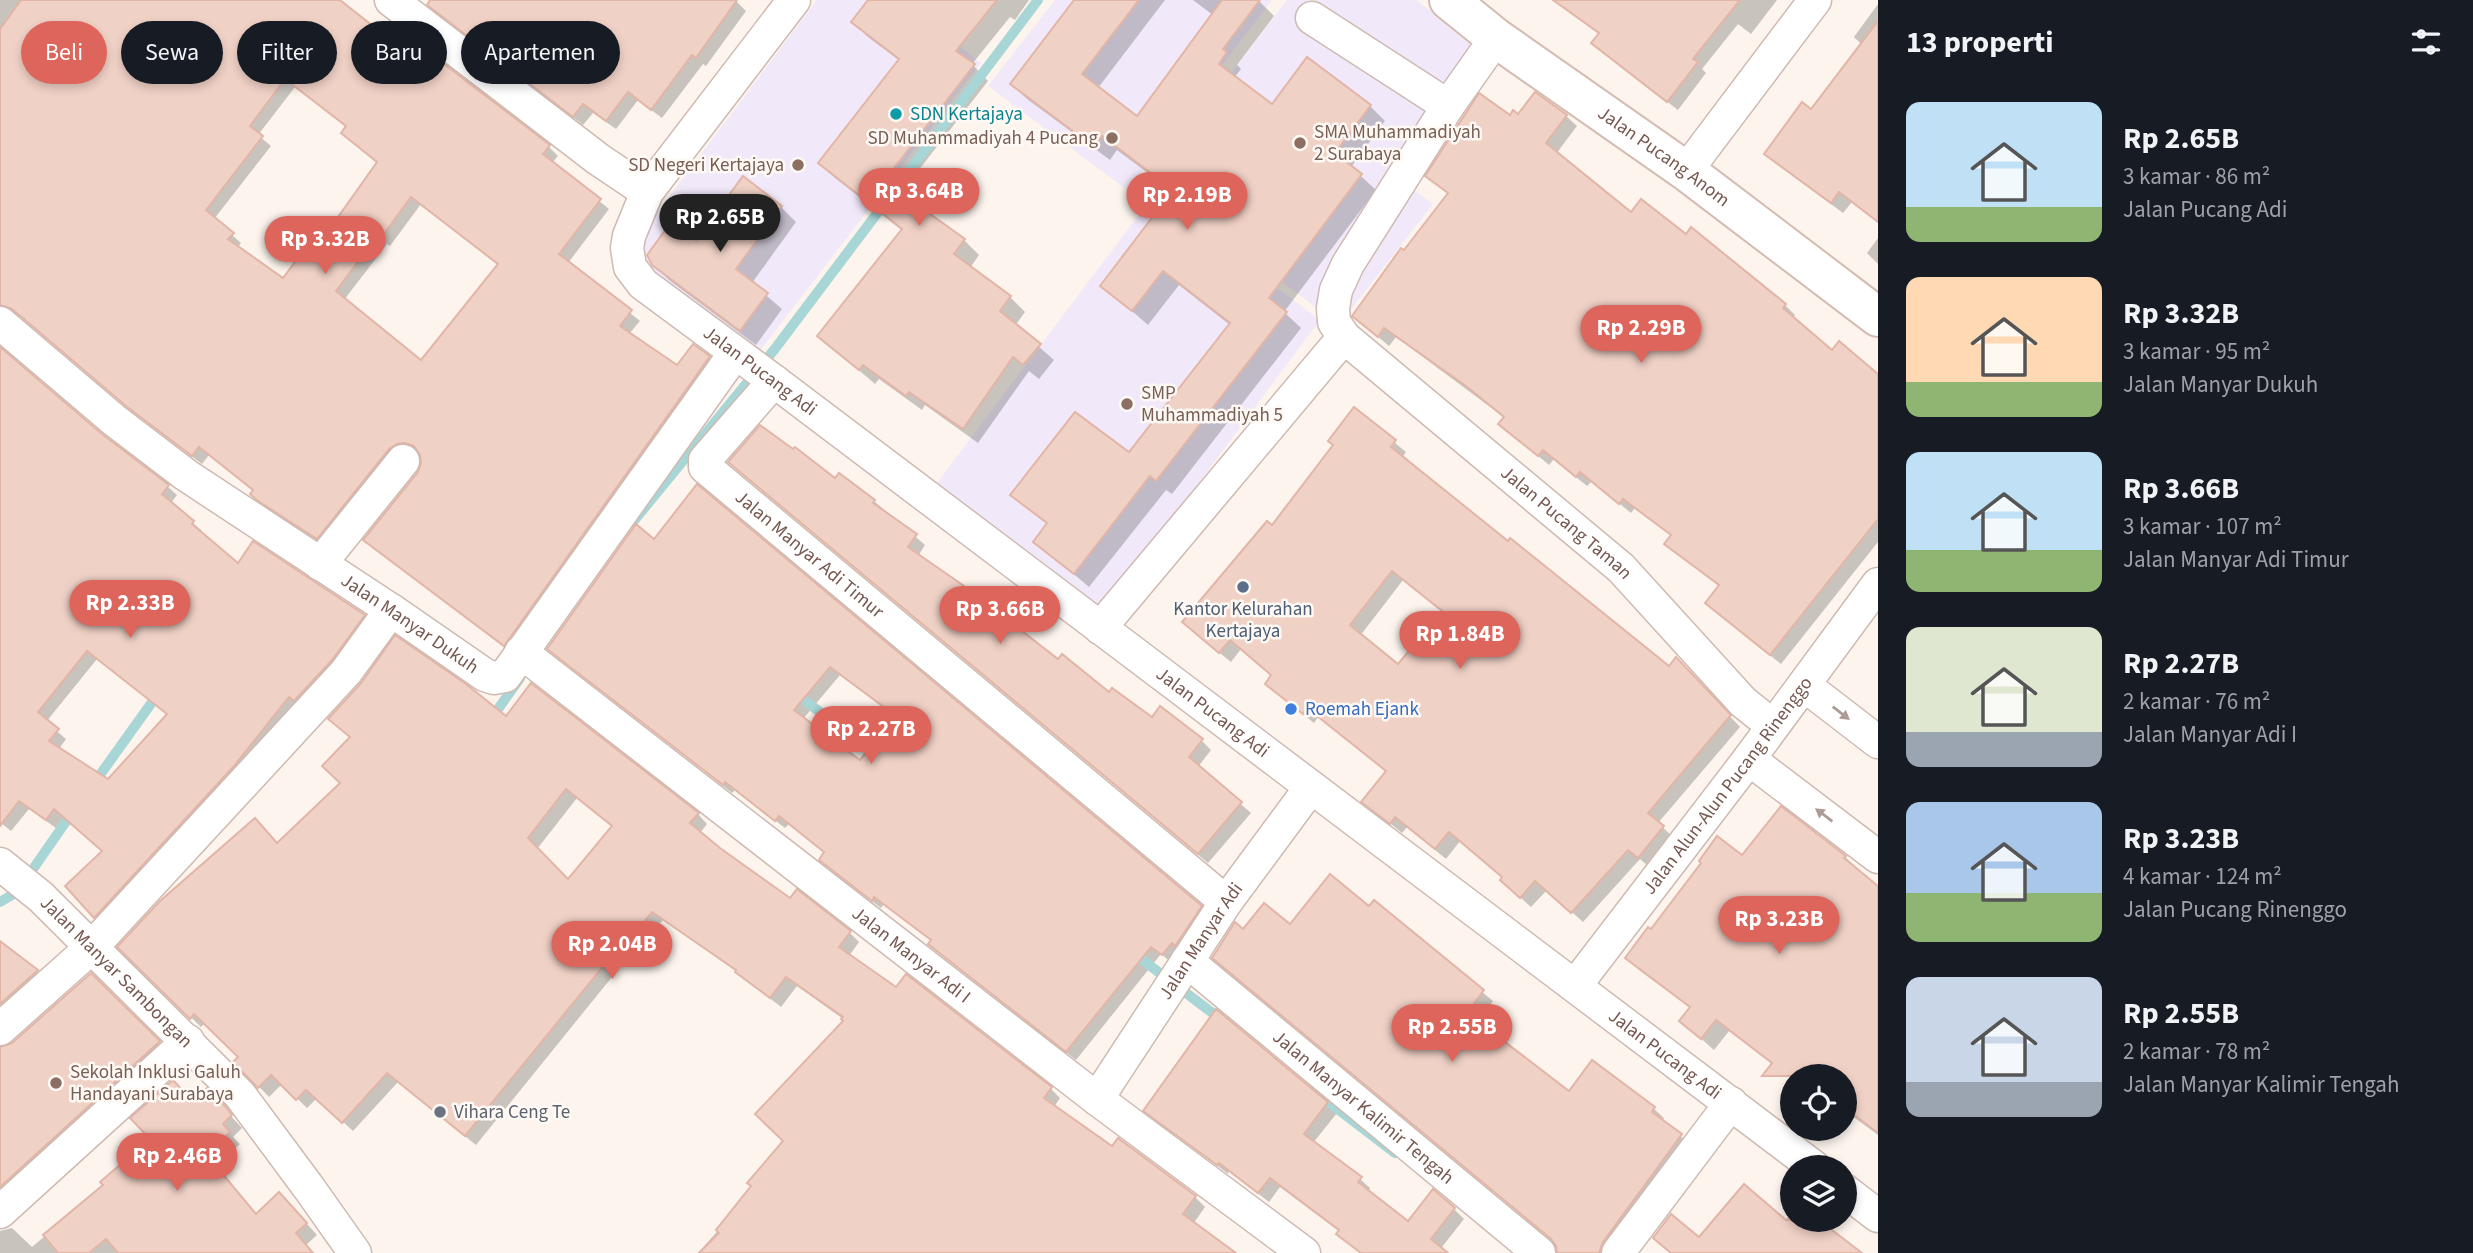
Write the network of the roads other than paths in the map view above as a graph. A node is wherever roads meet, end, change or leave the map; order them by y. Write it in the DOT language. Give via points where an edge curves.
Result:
graph roads {
  1 [pos="391,0"];
  2 [pos="794,0"];
  3 [pos="1449,0"];
  4 [pos="1815,0"];
  5 [pos="1312,18"];
  6 [pos="1496,38"];
  7 [pos="1448,106"];
  8 [pos="1686,171"];
  9 [pos="647,192"];
  10 [pos="1878,317"];
  11 [pos="0,323"];
  12 [pos="1344,337"];
  13 [pos="753,366"];
  14 [pos="402,461"];
  15 [pos="320,564"];
  16 [pos="1878,584"];
  17 [pos="386,619"];
  18 [pos="1101,628"];
  19 [pos="532,660"];
  20 [pos="1804,685"];
  21 [pos="1773,726"];
  22 [pos="1878,742"];
  23 [pos="1749,759"];
  24 [pos="1311,787"];
  25 [pos="1878,857"];
  26 [pos="4,867"];
  27 [pos="1226,902"];
  28 [pos="92,947"];
  29 [pos="1186,964"];
  30 [pos="1575,986"];
  31 [pos="0,1029"];
  32 [pos="188,1041"];
  33 [pos="1097,1099"];
  34 [pos="1731,1103"];
  35 [pos="1798,1155"];
  36 [pos="1857,1201"];
  37 [pos="0,1212"];
  38 [pos="1878,1216"];
  39 [pos="355,1253"];
  40 [pos="1304,1253"];
  41 [pos="1539,1253"];
  42 [pos="1618,1253"];
  1 -- 9 [label="street" via="597,159"];
  2 -- 9 [label="street"];
  3 -- 6 [label="street, Jalan Pucang Anom"];
  4 -- 8 [label="street"];
  5 -- 7 [label="street"];
  6 -- 7 [label="street"];
  6 -- 8 [label="street, Jalan Pucang Anom"];
  7 -- 12 [label="street" via="1336,290 1334,322"];
  8 -- 10 [label="street, Jalan Pucang Anom"];
  9 -- 13 [label="street, Jalan Pucang Adi" via="629,236 630,267 643,285"];
  11 -- 15 [label="street, Jalan Manyar Dukuh" via="186,475"];
  12 -- 18 [label="street"];
  12 -- 21 [label="street, Jalan Pucang Taman" via="1621,568 1743,702"];
  13 -- 18 [label="street, Jalan Pucang Adi"];
  13 -- 19 [label="street, Jalan Manyar Dukuh"];
  13 -- 27 [label="street, Jalan Manyar Adi Timur" via="705,467"];
  14 -- 15 [label="street"];
  15 -- 17 [label="street, Jalan Manyar Dukuh"];
  16 -- 20 [label="street, Jalan Alun-Alun Pucang Rinenggo"];
  17 -- 19 [label="street, Jalan Manyar Dukuh" via="489,677 505,676"];
  17 -- 28 [label="street" via="346,672"];
  18 -- 24 [label="street, Jalan Pucang Adi"];
  19 -- 33 [label="street, Jalan Manyar Adi I"];
  20 -- 21 [label="street, Jalan Alun-Alun Pucang Rinenggo"];
  20 -- 22 [label="street, one-way"];
  21 -- 23 [label="street, Jalan Alun-Alun Pucang Rinenggo"];
  25 -- 23 [label="street, one-way"];
  23 -- 30 [label="street, Jalan Alun-Alun Pucang Rinenggo"];
  24 -- 27 [label="street, Jalan Manyar Adi"];
  24 -- 30 [label="street, Jalan Pucang Adi"];
  26 -- 28 [label="street, Jalan Manyar Sambongan"];
  27 -- 29 [label="street, Jalan Manyar Adi"];
  28 -- 31 [label="street"];
  28 -- 32 [label="street, Jalan Manyar Sambongan"];
  29 -- 33 [label="street, Jalan Manyar Adi"];
  29 -- 41 [label="street, Jalan Manyar Kalimir Tengah"];
  30 -- 34 [label="street, Jalan Pucang Adi"];
  32 -- 37 [label="street"];
  32 -- 39 [label="street, Jalan Manyar Sambongan" via="240,1095"];
  33 -- 40 [label="street, Jalan Manyar Adi I"];
  34 -- 35 [label="street, Jalan Pucang Adi"];
  34 -- 42 [label="street"];
  36 -- 38 [label="street"];
}
